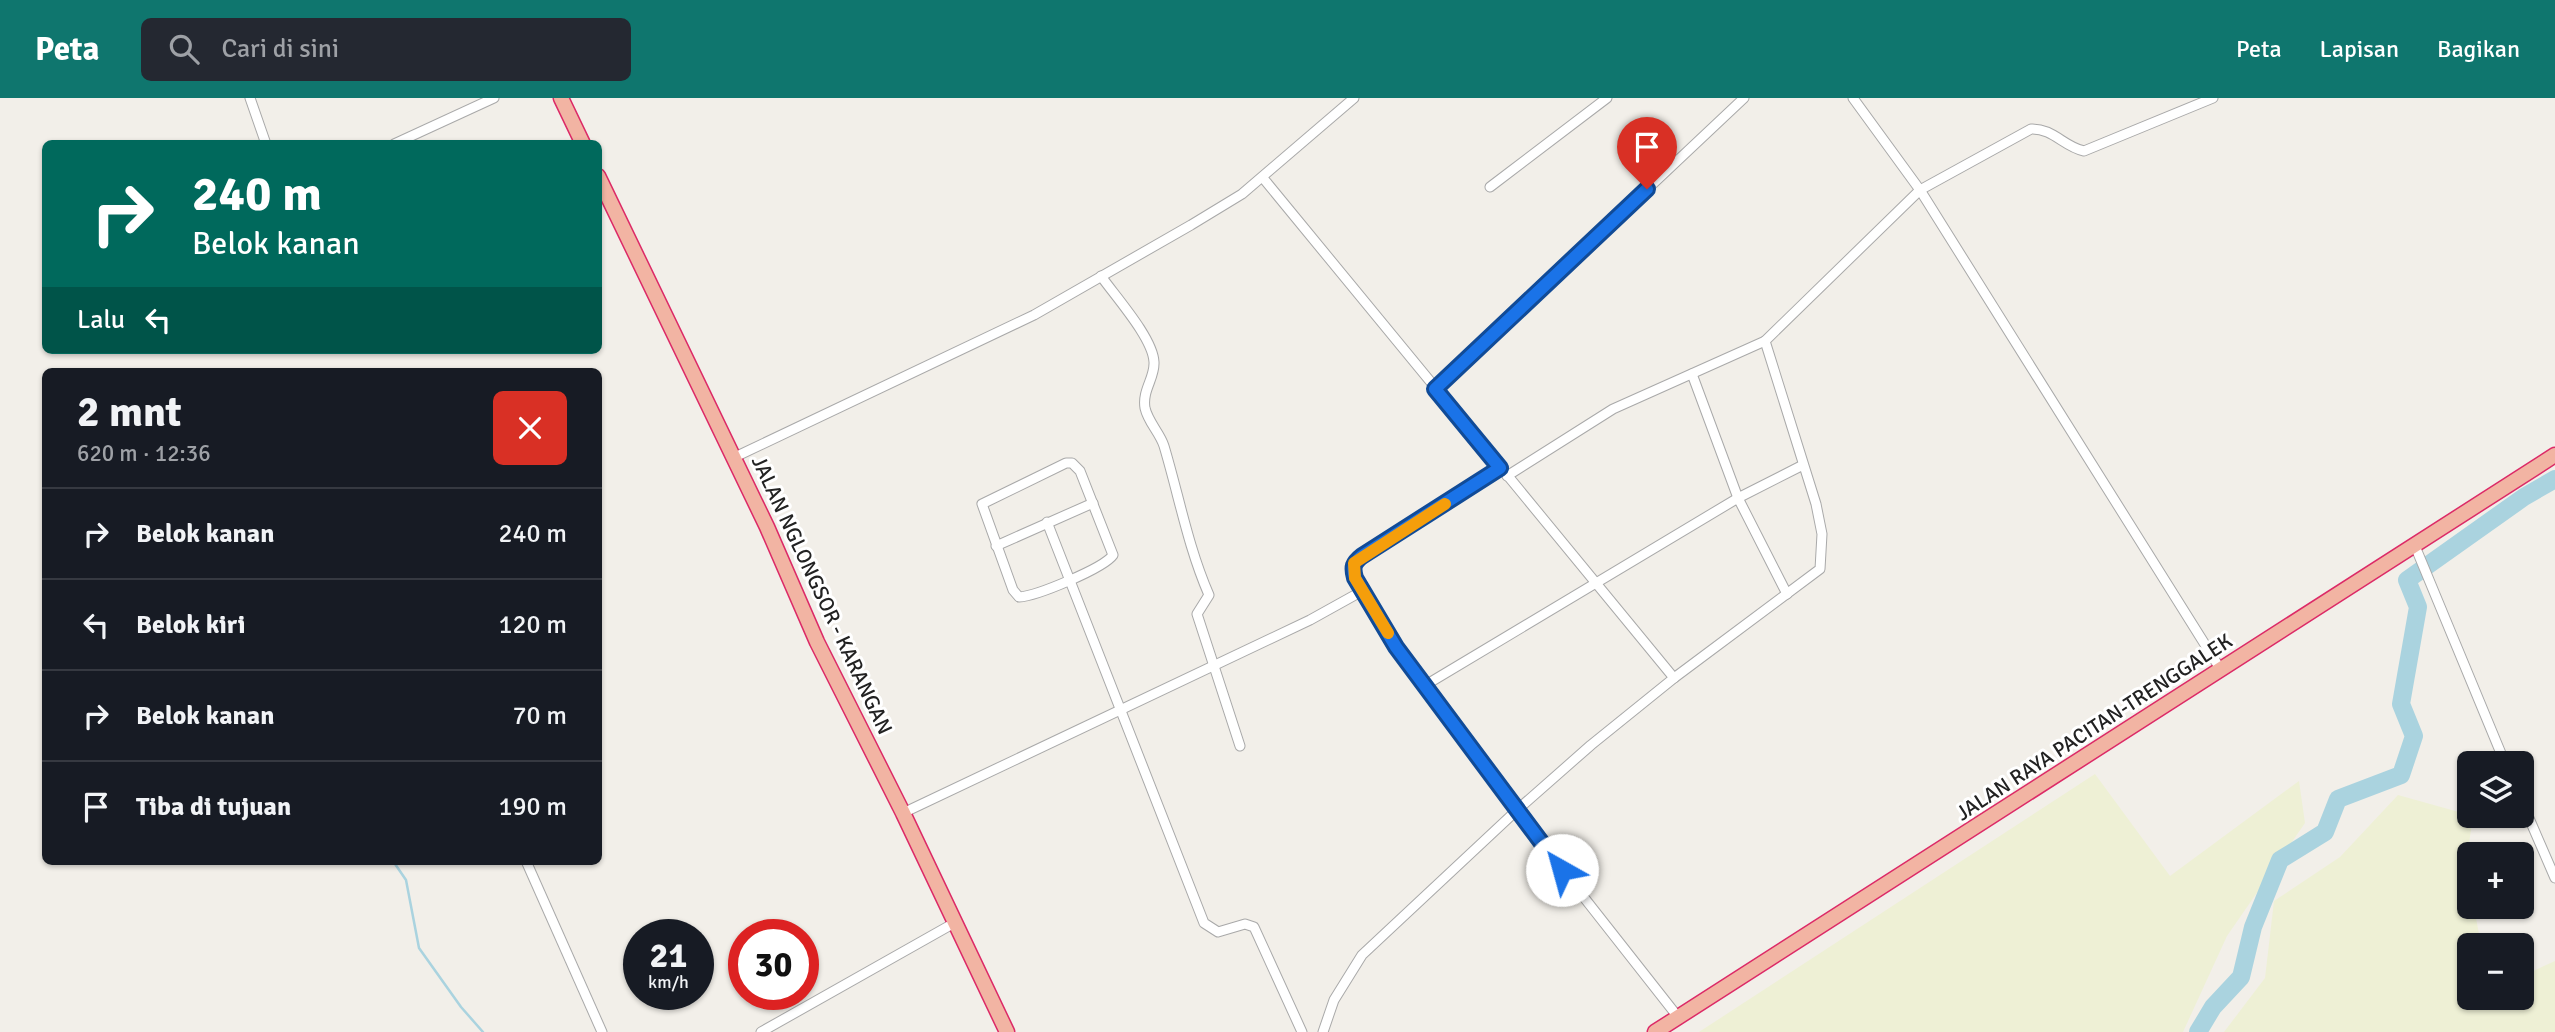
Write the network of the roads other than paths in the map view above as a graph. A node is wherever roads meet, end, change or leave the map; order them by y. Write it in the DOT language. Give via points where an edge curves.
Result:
graph roads {
  1 [pos="250,98"];
  2 [pos="494,98"];
  3 [pos="561,98"];
  4 [pos="1354,98"];
  5 [pos="1607,98"];
  6 [pos="1744,98"];
  7 [pos="1853,98"];
  8 [pos="2213,98"];
  9 [pos="265,140"];
  10 [pos="403,140"];
  11 [pos="581,140"];
  12 [pos="1263,178"];
  13 [pos="602,184"];
  14 [pos="1490,187"];
  15 [pos="1920,190"];
  16 [pos="1101,276"];
  17 [pos="1765,341"];
  18 [pos="1692,374"];
  19 [pos="1435,389"];
  20 [pos="2555,455"];
  21 [pos="735,457"];
  22 [pos="1803,465"];
  23 [pos="1504,472"];
  24 [pos="1738,498"];
  25 [pos="1093,503"];
  26 [pos="1047,522"];
  27 [pos="996,546"];
  28 [pos="2418,553"];
  29 [pos="1070,579"];
  30 [pos="1598,584"];
  31 [pos="1364,590"];
  32 [pos="1787,594"];
  33 [pos="1214,664"];
  34 [pos="2221,670"];
  35 [pos="1674,678"];
  36 [pos="1424,686"];
  37 [pos="1120,709"];
  38 [pos="1240,746"];
  39 [pos="2500,751"];
  40 [pos="1516,811"];
  41 [pos="904,813"];
  42 [pos="2533,828"];
  43 [pos="528,865"];
  44 [pos="2555,878"];
  45 [pos="956,922"];
  46 [pos="1678,1017"];
  47 [pos="602,1032"];
  48 [pos="761,1032"];
  49 [pos="1007,1032"];
  50 [pos="1302,1032"];
  51 [pos="1323,1032"];
  52 [pos="1655,1032"];
  1 -- 9 [label="street"];
  2 -- 10 [label="street"];
  3 -- 11 [label="highway"];
  4 -- 12 [label="street"];
  5 -- 14 [label="street"];
  6 -- 19 [label="street"];
  7 -- 15 [label="street"];
  8 -- 15 [label="street" via="2084,150 2047,130 2031,129"];
  12 -- 16 [label="street"];
  12 -- 19 [label="street"];
  13 -- 21 [label="highway, JALAN NGLONGSOR - KARANGAN"];
  15 -- 17 [label="street"];
  15 -- 34 [label="street"];
  16 -- 21 [label="street" via="1034,315"];
  16 -- 33 [label="street" via="1148,342 1154,358 1145,408 1163,442 1192,556 1209,595 1196,614"];
  17 -- 18 [label="street"];
  17 -- 22 [label="street"];
  18 -- 23 [label="street" via="1613,410"];
  18 -- 24 [label="street"];
  19 -- 23 [label="street"];
  20 -- 28 [label="highway, JALAN RAYA PACITAN-TRENGGALEK"];
  21 -- 41 [label="highway, JALAN NGLONGSOR - KARANGAN" via="817,642"];
  22 -- 24 [label="street"];
  22 -- 32 [label="street" via="1816,504 1823,554 1820,569"];
  23 -- 30 [label="street"];
  23 -- 31 [label="street" via="1354,563 1355,578"];
  24 -- 30 [label="street"];
  24 -- 32 [label="street"];
  25 -- 26 [label="street"];
  25 -- 27 [label="street" via="1076,466 1060,464 982,504"];
  25 -- 29 [label="street" via="1113,555"];
  26 -- 27 [label="street"];
  26 -- 29 [label="street"];
  27 -- 29 [label="street" via="1020,597"];
  28 -- 34 [label="highway, JALAN RAYA PACITAN-TRENGGALEK"];
  28 -- 39 [label="street"];
  29 -- 37 [label="street"];
  30 -- 35 [label="street"];
  30 -- 36 [label="street"];
  31 -- 33 [label="street"];
  31 -- 36 [label="street"];
  32 -- 35 [label="street"];
  33 -- 37 [label="street"];
  33 -- 38 [label="street"];
  34 -- 46 [label="highway, JALAN RAYA PACITAN-TRENGGALEK"];
  35 -- 40 [label="street"];
  36 -- 40 [label="street"];
  37 -- 41 [label="street"];
  37 -- 50 [label="street" via="1204,923 1218,932 1245,924 1254,928"];
  40 -- 46 [label="street"];
  40 -- 51 [label="street" via="1362,955 1345,978"];
  41 -- 45 [label="highway, JALAN NGLONGSOR - KARANGAN"];
  42 -- 44 [label="street"];
  43 -- 47 [label="street"];
  45 -- 48 [label="street"];
  45 -- 49 [label="highway, JALAN NGLONGSOR - KARANGAN"];
  46 -- 52 [label="highway, JALAN RAYA PACITAN-TRENGGALEK"];
}
